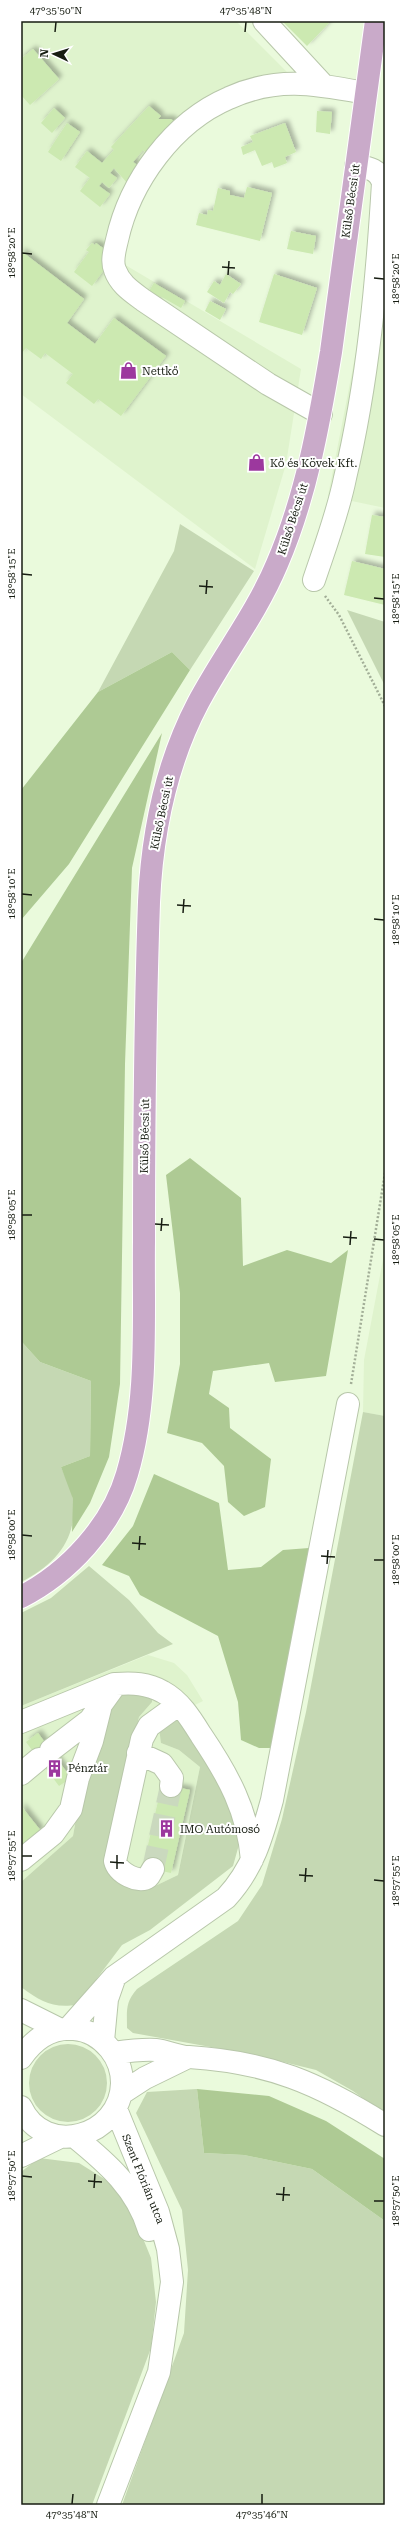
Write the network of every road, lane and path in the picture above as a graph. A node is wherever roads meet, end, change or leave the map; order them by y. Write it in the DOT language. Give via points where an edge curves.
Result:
graph roads {
  1 [pos="264,21"];
  2 [pos="376,21"];
  3 [pos="324,86"];
  4 [pos="365,93"];
  5 [pos="356,166"];
  6 [pos="320,414"];
  7 [pos="314,580"];
  8 [pos="385,706"];
  9 [pos="385,1173"];
  10 [pos="348,1404"];
  11 [pos="21,1597"];
  12 [pos="109,1692"];
  13 [pos="178,1704"];
  14 [pos="21,1722"];
  15 [pos="138,1753"];
  16 [pos="21,1774"];
  17 [pos="171,1786"];
  18 [pos="21,1860"];
  19 [pos="252,1862"];
  20 [pos="153,1869"];
  21 [pos="114,1977"];
  22 [pos="21,2010"];
  23 [pos="64,2029"];
  24 [pos="108,2047"];
  25 [pos="188,2057"];
  26 [pos="21,2058"];
  27 [pos="119,2101"];
  28 [pos="21,2107"];
  29 [pos="385,2125"];
  30 [pos="68,2137"];
  31 [pos="21,2156"];
  32 [pos="167,2321"];
  33 [pos="108,2505"];
  1 -- 3 [label="street"];
  2 -- 4 [label="main road, Külső Bécsi út"];
  3 -- 4 [label="street"];
  3 -- 6 [label="street" via="286,82 266,86 229,98 198,115 169,143 147,170 131,200 114,257 114,269 123,285 142,300 268,384"];
  4 -- 5 [label="main road, Külső Bécsi út"];
  5 -- 6 [label="main road, Külső Bécsi út"];
  5 -- 7 [label="street" via="375,170 381,175 383,183 377,269 362,390 347,472"];
  6 -- 11 [label="main road, Külső Bécsi út" via="302,495 281,555 253,613 198,703 185,731 162,800 154,838 147,969 141,1392 137,1434 126,1478 91,1542 39,1588"];
  7 -- 8 [label="path" via="339,616"];
  9 -- 10 [label="path"];
  10 -- 19 [label="street" via="272,1800"];
  12 -- 13 [label="street" via="142,1683 164,1692"];
  12 -- 14 [label="street"];
  12 -- 16 [label="street" via="90,1720"];
  12 -- 18 [label="street" via="78,1778 71,1809 53,1834"];
  13 -- 15 [label="street" via="149,1726"];
  13 -- 19 [label="street" via="188,1715 232,1784 250,1841"];
  15 -- 17 [label="street" via="162,1764 172,1778"];
  15 -- 20 [label="street" via="115,1861 117,1869 124,1875 144,1879 149,1877"];
  19 -- 21 [label="street" via="240,1883 226,1898"];
  21 -- 23 [label="street"];
  21 -- 24 [label="street" via="107,1999"];
  22 -- 23 [label="street"];
  23 -- 24 [label="street" via="88,2032"];
  23 -- 26 [label="street" via="43,2035 29,2046"];
  24 -- 25 [label="street" via="157,2050"];
  24 -- 27 [label="street" via="122,2072"];
  25 -- 27 [label="street" via="146,2078"];
  25 -- 29 [label="street" via="231,2060 280,2072 323,2089"];
  27 -- 30 [label="street" via="106,2122 92,2132"];
  27 -- 32 [label="street, Szent Flórián utca" via="168,2248 172,2282"];
  28 -- 30 [label="street, Szent Flórián utca" via="34,2125 47,2133"];
  30 -- 31 [label="street"];
  30 -- 32 [label="street, Szent Flórián utca" via="113,2168 139,2206 154,2246"];
  32 -- 33 [label="street, Szent Flórián utca" via="159,2372"];
}
